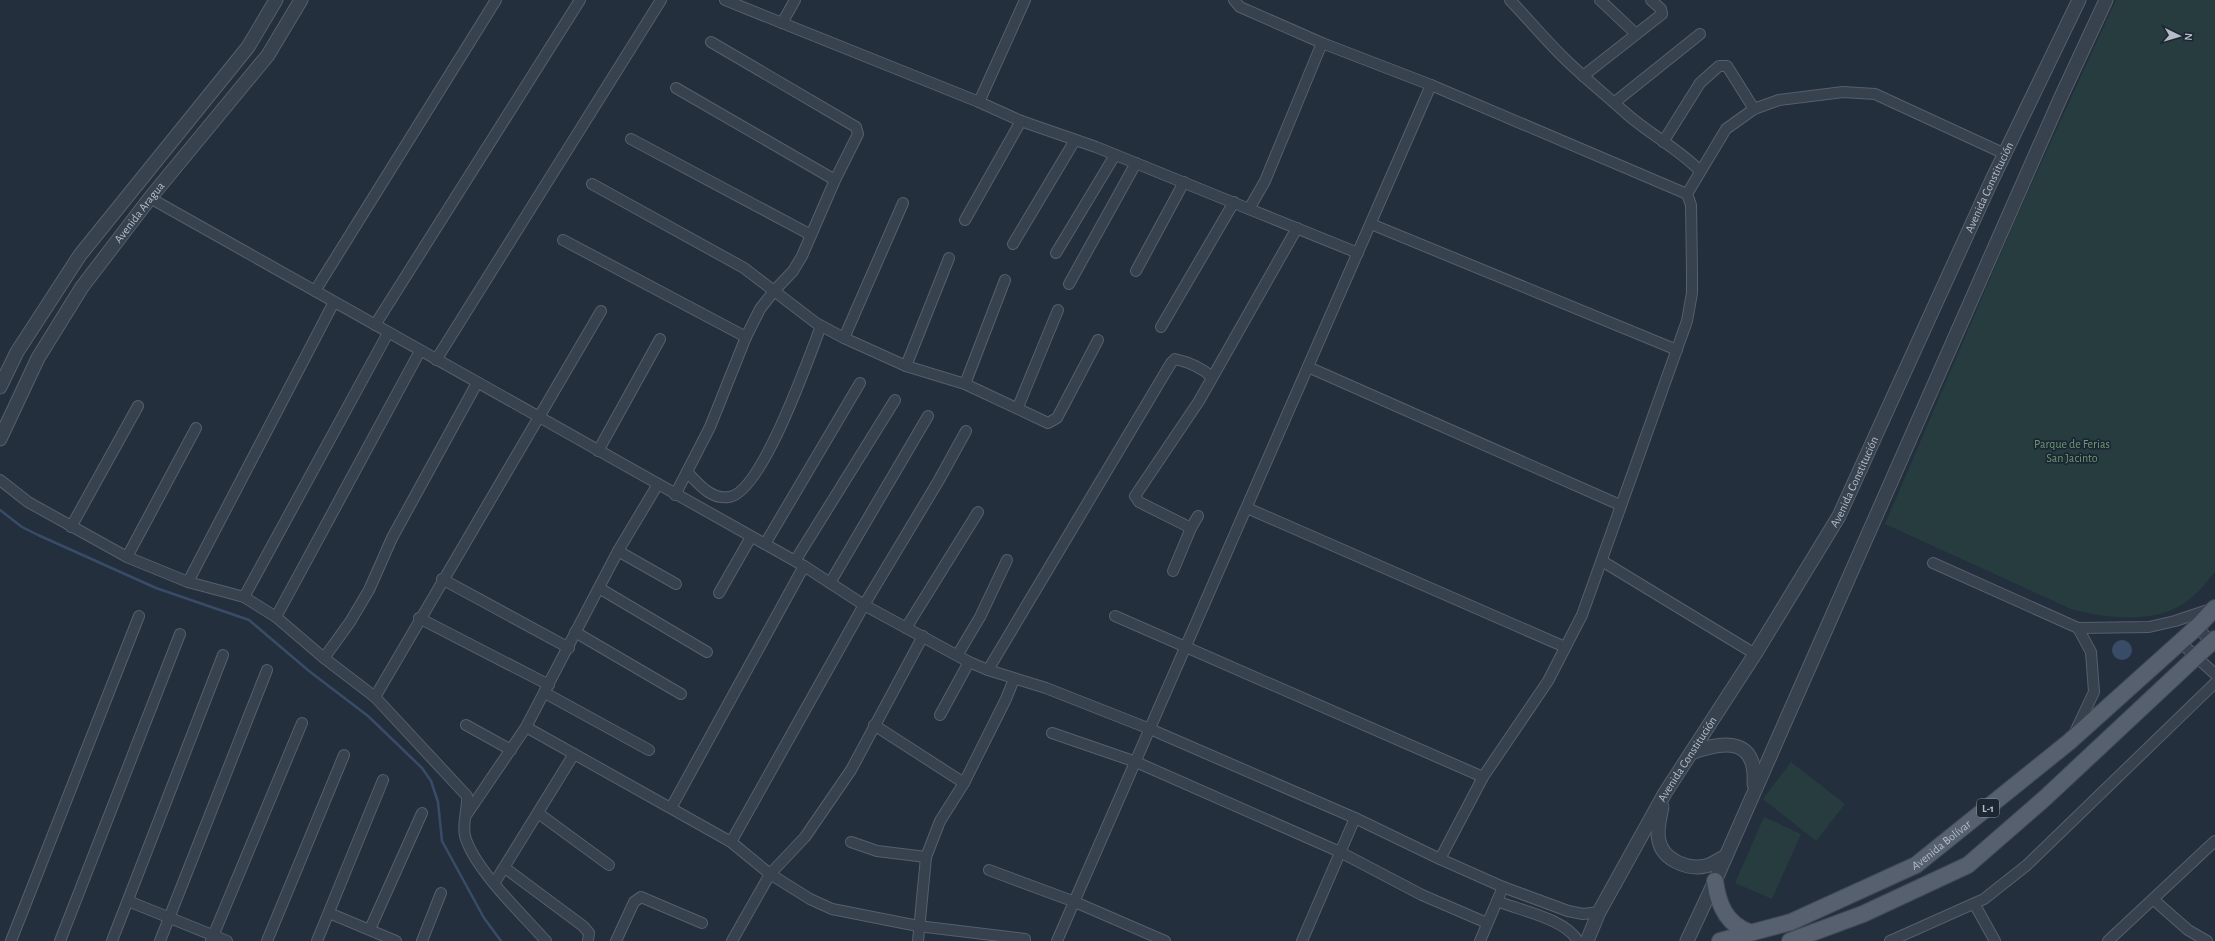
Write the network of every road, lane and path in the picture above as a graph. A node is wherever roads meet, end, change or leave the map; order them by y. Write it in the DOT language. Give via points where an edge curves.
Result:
graph roads {
  1 [pos="276,0"];
  2 [pos="301,0"];
  3 [pos="496,0"];
  4 [pos="580,0"];
  5 [pos="661,0"];
  6 [pos="725,0"];
  7 [pos="795,0"];
  8 [pos="1025,0"];
  9 [pos="1234,0"];
  10 [pos="1510,0"];
  11 [pos="1600,0"];
  12 [pos="1651,0"];
  13 [pos="2079,0"];
  14 [pos="2106,0"];
  15 [pos="782,23"];
  16 [pos="1636,34"];
  17 [pos="1700,34"];
  18 [pos="711,42"];
  19 [pos="1322,43"];
  20 [pos="1583,76"];
  21 [pos="1431,85"];
  22 [pos="676,88"];
  23 [pos="979,102"];
  24 [pos="1615,102"];
  25 [pos="1754,109"];
  26 [pos="1021,121"];
  27 [pos="631,139"];
  28 [pos="1075,140"];
  29 [pos="1662,142"];
  30 [pos="2005,154"];
  31 [pos="1115,155"];
  32 [pos="1136,163"];
  33 [pos="1700,171"];
  34 [pos="835,180"];
  35 [pos="1184,182"];
  36 [pos="592,184"];
  37 [pos="1687,194"];
  38 [pos="150,198"];
  39 [pos="1234,202"];
  40 [pos="903,203"];
  41 [pos="1250,209"];
  42 [pos="965,220"];
  43 [pos="1371,224"];
  44 [pos="1297,228"];
  45 [pos="811,235"];
  46 [pos="563,240"];
  47 [pos="1013,244"];
  48 [pos="1056,253"];
  49 [pos="1358,253"];
  50 [pos="950,258"];
  51 [pos="1136,271"];
  52 [pos="1005,280"];
  53 [pos="1069,284"];
  54 [pos="315,291"];
  55 [pos="774,291"];
  56 [pos="334,302"];
  57 [pos="1058,310"];
  58 [pos="601,311"];
  59 [pos="375,325"];
  60 [pos="821,326"];
  61 [pos="1161,327"];
  62 [pos="388,333"];
  63 [pos="746,337"];
  64 [pos="844,338"];
  65 [pos="660,339"];
  66 [pos="1098,340"];
  67 [pos="1678,350"];
  68 [pos="420,351"];
  69 [pos="436,360"];
  70 [pos="906,366"];
  71 [pos="1308,367"];
  72 [pos="1212,377"];
  73 [pos="860,382"];
  74 [pos="477,383"];
  75 [pos="965,384"];
  76 [pos="0,387"];
  77 [pos="895,400"];
  78 [pos="138,406"];
  79 [pos="1018,407"];
  80 [pos="928,416"];
  81 [pos="538,417"];
  82 [pos="196,428"];
  83 [pos="966,431"];
  84 [pos="0,439"];
  85 [pos="598,451"];
  86 [pos="687,472"];
  87 [pos="0,480"];
  88 [pos="658,484"];
  89 [pos="675,494"];
  90 [pos="1620,505"];
  91 [pos="1247,508"];
  92 [pos="978,512"];
  93 [pos="1198,516"];
  94 [pos="71,527"];
  95 [pos="1191,528"];
  96 [pos="752,537"];
  97 [pos="765,544"];
  98 [pos="618,552"];
  99 [pos="127,557"];
  100 [pos="1007,560"];
  101 [pos="1602,561"];
  102 [pos="799,563"];
  103 [pos="1933,563"];
  104 [pos="1173,570"];
  105 [pos="442,579"];
  106 [pos="188,582"];
  107 [pos="830,583"];
  108 [pos="676,584"];
  109 [pos="599,588"];
  110 [pos="719,593"];
  111 [pos="244,597"];
  112 [pos="864,605"];
  113 [pos="2215,608"];
  114 [pos="139,616"];
  115 [pos="276,616"];
  116 [pos="1115,616"];
  117 [pos="419,618"];
  118 [pos="2196,627"];
  119 [pos="906,628"];
  120 [pos="2078,628"];
  121 [pos="575,632"];
  122 [pos="180,634"];
  123 [pos="923,636"];
  124 [pos="2180,642"];
  125 [pos="2214,642"];
  126 [pos="1187,646"];
  127 [pos="1565,647"];
  128 [pos="569,648"];
  129 [pos="707,652"];
  130 [pos="958,654"];
  131 [pos="1755,654"];
  132 [pos="223,655"];
  133 [pos="324,658"];
  134 [pos="2197,658"];
  135 [pos="969,662"];
  136 [pos="267,670"];
  137 [pos="988,670"];
  138 [pos="2215,674"];
  139 [pos="1014,678"];
  140 [pos="2215,683"];
  141 [pos="547,689"];
  142 [pos="681,694"];
  143 [pos="375,697"];
  144 [pos="940,715"];
  145 [pos="302,723"];
  146 [pos="466,725"];
  147 [pos="874,725"];
  148 [pos="526,727"];
  149 [pos="1150,729"];
  150 [pos="1052,733"];
  151 [pos="2069,742"];
  152 [pos="511,750"];
  153 [pos="649,750"];
  154 [pos="1691,752"];
  155 [pos="574,754"];
  156 [pos="344,755"];
  157 [pos="1136,762"];
  158 [pos="1483,777"];
  159 [pos="383,780"];
  160 [pos="964,783"];
  161 [pos="1754,790"];
  162 [pos="1665,793"];
  163 [pos="671,808"];
  164 [pos="422,813"];
  165 [pos="538,813"];
  166 [pos="465,817"];
  167 [pos="1355,818"];
  168 [pos="2215,841"];
  169 [pos="731,842"];
  170 [pos="851,842"];
  171 [pos="1340,852"];
  172 [pos="1726,856"];
  173 [pos="926,857"];
  174 [pos="1440,859"];
  175 [pos="609,865"];
  176 [pos="505,868"];
  177 [pos="989,870"];
  178 [pos="770,874"];
  179 [pos="494,882"];
  180 [pos="1715,882"];
  181 [pos="1503,887"];
  182 [pos="1514,890"];
  183 [pos="441,892"];
  184 [pos="2154,900"];
  185 [pos="128,901"];
  186 [pos="1497,901"];
  187 [pos="1075,902"];
  188 [pos="1975,905"];
  189 [pos="1509,906"];
  190 [pos="1600,912"];
  191 [pos="329,913"];
  192 [pos="169,918"];
  193 [pos="702,923"];
  194 [pos="1487,923"];
  195 [pos="918,926"];
  196 [pos="370,930"];
  197 [pos="1749,932"];
  198 [pos="212,939"];
  199 [pos="1025,939"];
  200 [pos="11,941"];
  201 [pos="60,941"];
  202 [pos="112,941"];
  203 [pos="160,941"];
  204 [pos="227,941"];
  205 [pos="267,941"];
  206 [pos="317,941"];
  207 [pos="396,941"];
  208 [pos="422,941"];
  209 [pos="546,941"];
  210 [pos="588,941"];
  211 [pos="616,941"];
  212 [pos="732,941"];
  213 [pos="918,941"];
  214 [pos="1057,941"];
  215 [pos="1165,941"];
  216 [pos="1302,941"];
  217 [pos="1480,941"];
  218 [pos="1578,941"];
  219 [pos="1587,941"];
  220 [pos="1687,941"];
  221 [pos="1720,941"];
  222 [pos="1790,941"];
  223 [pos="1890,941"];
  224 [pos="1995,941"];
  225 [pos="2108,941"];
  226 [pos="2207,941"];
  1 -- 76 [label="street, Avenida Aragua" via="248,47 80,255 17,352"];
  2 -- 38 [label="street, Avenida Aragua" via="268,55"];
  3 -- 54 [label="street"];
  4 -- 59 [label="street"];
  5 -- 69 [label="street"];
  6 -- 15 [label="street"];
  7 -- 15 [label="street"];
  8 -- 23 [label="street"];
  9 -- 19 [label="street" via="1240,7"];
  10 -- 20 [label="street"];
  11 -- 16 [label="street"];
  12 -- 16 [label="street" via="1662,14"];
  13 -- 30 [label="street, Avenida Constitución"];
  14 -- 161 [label="street"];
  15 -- 23 [label="street"];
  16 -- 20 [label="street"];
  17 -- 24 [label="street"];
  18 -- 34 [label="street" via="856,127 858,134"];
  19 -- 21 [label="street"];
  19 -- 41 [label="street" via="1265,181"];
  20 -- 24 [label="street"];
  21 -- 37 [label="street"];
  21 -- 43 [label="street"];
  22 -- 34 [label="street"];
  23 -- 26 [label="street"];
  24 -- 29 [label="street"];
  25 -- 29 [label="street" via="1727,66 1719,66 1700,83"];
  25 -- 30 [label="street" via="1779,100 1843,92 1875,94"];
  25 -- 33 [label="street" via="1726,129"];
  26 -- 28 [label="street"];
  26 -- 42 [label="street"];
  27 -- 45 [label="street"];
  28 -- 31 [label="street"];
  28 -- 47 [label="street"];
  29 -- 33 [label="street" via="1682,154"];
  30 -- 131 [label="street, Avenida Constitución" via="1839,516"];
  31 -- 32 [label="street"];
  31 -- 48 [label="street"];
  32 -- 35 [label="street"];
  32 -- 53 [label="street"];
  33 -- 37 [label="street"];
  34 -- 45 [label="street"];
  35 -- 39 [label="street"];
  35 -- 51 [label="street"];
  36 -- 55 [label="street" via="744,268"];
  37 -- 67 [label="street" via="1691,205 1692,293"];
  38 -- 54 [label="street"];
  38 -- 84 [label="street, Avenida Aragua" via="82,287 38,358"];
  39 -- 41 [label="street"];
  39 -- 61 [label="street"];
  40 -- 64 [label="street"];
  41 -- 44 [label="street"];
  43 -- 49 [label="street"];
  43 -- 67 [label="street"];
  44 -- 49 [label="street"];
  44 -- 72 [label="street"];
  45 -- 55 [label="street" via="793,271"];
  46 -- 63 [label="street"];
  49 -- 71 [label="street"];
  50 -- 70 [label="street"];
  52 -- 75 [label="street"];
  54 -- 56 [label="street"];
  55 -- 60 [label="street"];
  55 -- 63 [label="street" via="760,309"];
  56 -- 59 [label="street"];
  56 -- 106 [label="street"];
  57 -- 79 [label="street"];
  58 -- 81 [label="street"];
  59 -- 62 [label="street"];
  60 -- 64 [label="street"];
  60 -- 86 [label="street" via="775,440 740,494 729,498 715,497"];
  62 -- 68 [label="street"];
  62 -- 111 [label="street"];
  63 -- 86 [label="street" via="710,427"];
  64 -- 70 [label="street"];
  65 -- 85 [label="street"];
  66 -- 79 [label="street" via="1057,418 1048,422 1040,420"];
  67 -- 90 [label="street"];
  68 -- 69 [label="street"];
  68 -- 115 [label="street"];
  69 -- 74 [label="street"];
  70 -- 75 [label="street"];
  71 -- 90 [label="street"];
  71 -- 91 [label="street"];
  72 -- 95 [label="street" via="1199,401 1135,496 1138,502"];
  72 -- 137 [label="street" via="1182,360 1175,359 1171,363"];
  73 -- 97 [label="street"];
  74 -- 81 [label="street"];
  74 -- 133 [label="street" via="392,538 369,590"];
  75 -- 79 [label="street"];
  77 -- 102 [label="street"];
  78 -- 94 [label="street"];
  80 -- 107 [label="street"];
  81 -- 85 [label="street"];
  81 -- 105 [label="street"];
  82 -- 99 [label="street"];
  83 -- 112 [label="street"];
  85 -- 88 [label="street"];
  86 -- 89 [label="street"];
  87 -- 94 [label="street" via="28,502"];
  88 -- 89 [label="street"];
  88 -- 98 [label="street"];
  89 -- 96 [label="street"];
  90 -- 101 [label="street"];
  91 -- 126 [label="street"];
  91 -- 127 [label="street"];
  92 -- 119 [label="street"];
  93 -- 95 [label="street"];
  94 -- 99 [label="street"];
  95 -- 104 [label="street"];
  96 -- 97 [label="street"];
  96 -- 110 [label="street"];
  97 -- 102 [label="street"];
  98 -- 108 [label="street"];
  98 -- 109 [label="street"];
  99 -- 106 [label="street"];
  100 -- 130 [label="street" via="980,617"];
  101 -- 127 [label="street" via="1582,615"];
  101 -- 131 [label="street"];
  102 -- 107 [label="street"];
  102 -- 163 [label="street"];
  103 -- 120 [label="street"];
  105 -- 117 [label="street"];
  105 -- 128 [label="street"];
  106 -- 111 [label="street"];
  107 -- 112 [label="street"];
  109 -- 121 [label="street"];
  109 -- 129 [label="street"];
  111 -- 115 [label="street"];
  112 -- 119 [label="street"];
  112 -- 169 [label="street"];
  113 -- 118 [label="main road, Avenida Bolívar / L-1"];
  113 -- 120 [label="street" via="2149,627"];
  114 -- 200 [label="street"];
  115 -- 133 [label="street"];
  116 -- 126 [label="street"];
  117 -- 141 [label="street"];
  117 -- 143 [label="street"];
  118 -- 124 [label="main road, Avenida Bolívar / L-1"];
  118 -- 125 [label="street"];
  119 -- 123 [label="street"];
  120 -- 151 [label="street" via="2091,652 2094,692"];
  121 -- 128 [label="street"];
  121 -- 142 [label="street"];
  122 -- 201 [label="street"];
  123 -- 130 [label="street"];
  123 -- 147 [label="street"];
  124 -- 134 [label="street"];
  124 -- 151 [label="main road, Avenida Bolívar / L-1"];
  125 -- 134 [label="main road, Avenida Bolívar / L-1"];
  126 -- 149 [label="street"];
  126 -- 158 [label="street"];
  127 -- 158 [label="street" via="1548,681"];
  128 -- 141 [label="street"];
  130 -- 135 [label="street"];
  131 -- 154 [label="street, Avenida Constitución"];
  132 -- 185 [label="street"];
  133 -- 143 [label="street"];
  134 -- 138 [label="street"];
  134 -- 222 [label="main road, Avenida Bolívar / L-1" via="1968,865 1863,914"];
  135 -- 137 [label="street"];
  135 -- 144 [label="street"];
  136 -- 192 [label="street"];
  137 -- 139 [label="street"];
  139 -- 149 [label="street"];
  139 -- 160 [label="street"];
  140 -- 188 [label="street" via="2026,865"];
  141 -- 148 [label="street"];
  141 -- 153 [label="street"];
  143 -- 166 [label="street" via="467,796"];
  145 -- 198 [label="street"];
  146 -- 152 [label="street"];
  147 -- 160 [label="street"];
  147 -- 178 [label="street" via="851,770 805,837"];
  148 -- 152 [label="street"];
  148 -- 155 [label="street"];
  149 -- 157 [label="street"];
  149 -- 167 [label="street"];
  150 -- 157 [label="street"];
  151 -- 197 [label="main road, Avenida Bolívar / L-1" via="1916,865 1791,922"];
  152 -- 166 [label="street"];
  154 -- 161 [label="street" via="1724,743 1734,745 1747,753 1753,761"];
  154 -- 162 [label="street, Avenida Constitución"];
  155 -- 163 [label="street"];
  155 -- 165 [label="street"];
  156 -- 205 [label="street"];
  157 -- 171 [label="street"];
  157 -- 187 [label="street"];
  158 -- 174 [label="street"];
  159 -- 191 [label="street"];
  160 -- 173 [label="street" via="940,821"];
  161 -- 172 [label="street"];
  162 -- 172 [label="street" via="1658,829 1658,841 1664,854 1687,866 1698,867"];
  162 -- 190 [label="street, Avenida Constitución"];
  163 -- 169 [label="street"];
  164 -- 196 [label="street"];
  165 -- 175 [label="street"];
  165 -- 176 [label="street"];
  166 -- 179 [label="street" via="465,836 475,857"];
  167 -- 171 [label="street"];
  167 -- 174 [label="street"];
  168 -- 184 [label="street"];
  169 -- 178 [label="street"];
  170 -- 173 [label="street" via="877,851"];
  171 -- 194 [label="street" via="1422,894"];
  171 -- 216 [label="street"];
  172 -- 180 [label="street"];
  173 -- 195 [label="street"];
  174 -- 181 [label="street"];
  176 -- 179 [label="street"];
  176 -- 210 [label="street" via="583,926 589,932"];
  177 -- 187 [label="street"];
  178 -- 195 [label="street" via="810,899 832,909"];
  178 -- 212 [label="street"];
  179 -- 209 [label="street"];
  180 -- 197 [label="main road" via="1721,908 1741,929"];
  180 -- 220 [label="street"];
  181 -- 182 [label="street"];
  181 -- 186 [label="street"];
  182 -- 189 [label="street"];
  182 -- 190 [label="street" via="1568,911 1583,914"];
  183 -- 208 [label="street"];
  184 -- 225 [label="street"];
  184 -- 226 [label="street" via="2188,930"];
  185 -- 192 [label="street"];
  185 -- 202 [label="street"];
  186 -- 189 [label="street"];
  186 -- 194 [label="street"];
  187 -- 214 [label="street"];
  187 -- 215 [label="street"];
  188 -- 223 [label="street"];
  188 -- 224 [label="street"];
  189 -- 218 [label="street" via="1530,912 1563,927"];
  190 -- 219 [label="street, Avenida Constitución"];
  191 -- 196 [label="street"];
  191 -- 206 [label="street"];
  192 -- 198 [label="street"];
  192 -- 203 [label="street"];
  193 -- 211 [label="street" via="641,897 634,902"];
  194 -- 217 [label="street"];
  195 -- 199 [label="street"];
  195 -- 213 [label="street"];
  196 -- 207 [label="street"];
  197 -- 221 [label="main road, Avenida Bolívar / L-1"];
  198 -- 204 [label="street"];
}
